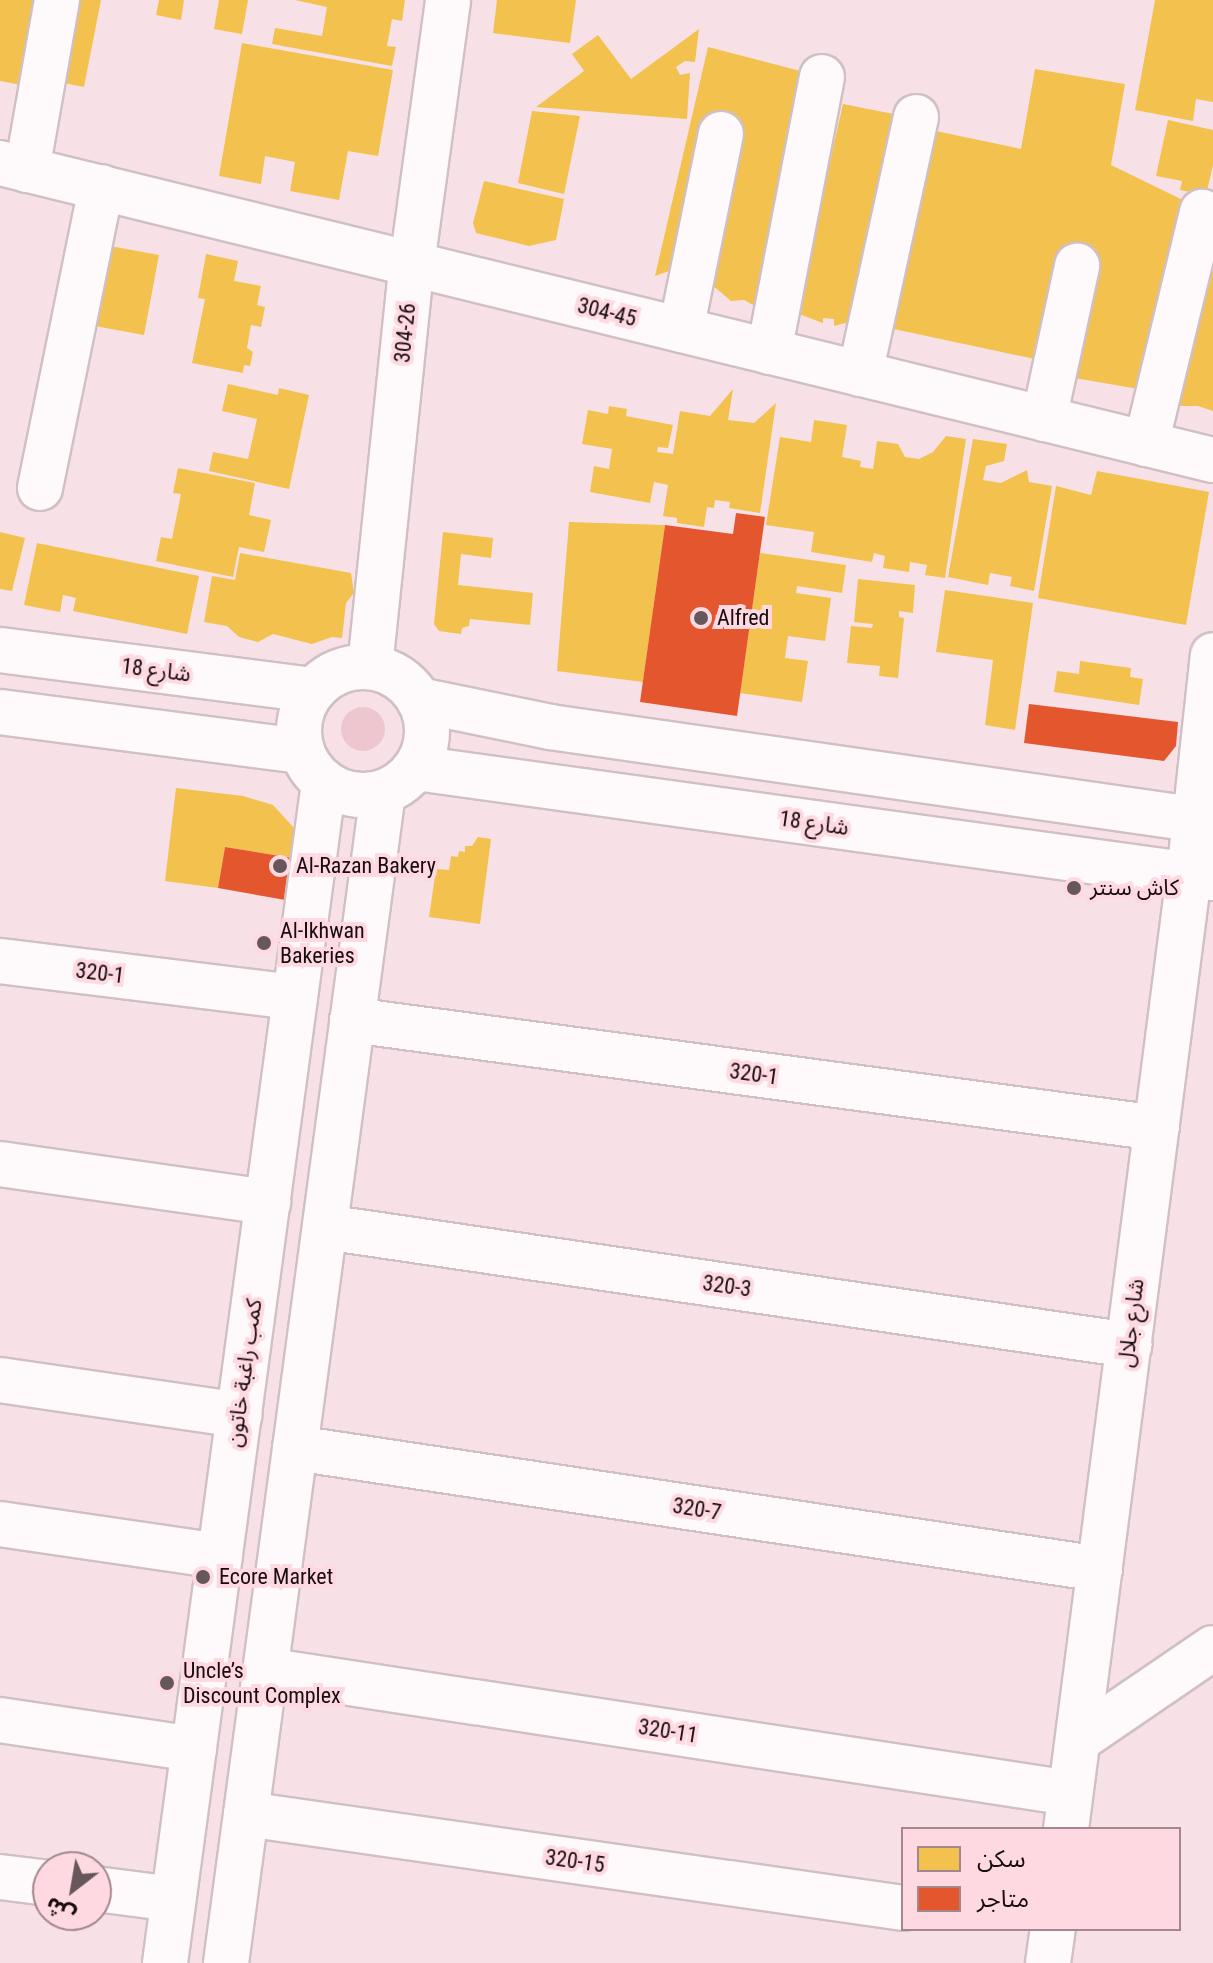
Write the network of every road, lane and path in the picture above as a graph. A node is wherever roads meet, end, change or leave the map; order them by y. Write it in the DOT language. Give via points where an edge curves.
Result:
graph roads {
  1 [pos="57,0"];
  2 [pos="448,0"];
  3 [pos="822,77"];
  4 [pos="916,117"];
  5 [pos="721,134"];
  6 [pos="13,166"];
  7 [pos="101,187"];
  8 [pos="1202,212"];
  9 [pos="412,264"];
  10 [pos="1077,266"];
  11 [pos="681,330"];
  12 [pos="769,352"];
  13 [pos="860,374"];
  14 [pos="1044,419"];
  15 [pos="1146,444"];
  16 [pos="1213,460"];
  17 [pos="40,488"];
  18 [pos="0,650"];
  19 [pos="1213,655"];
  20 [pos="370,667"];
  21 [pos="312,690"];
  22 [pos="419,700"];
  23 [pos="0,712"];
  24 [pos="312,766"];
  25 [pos="400,780"];
  26 [pos="1204,820"];
  27 [pos="1201,876"];
  28 [pos="0,961"];
  29 [pos="295,997"];
  30 [pos="352,1020"];
  31 [pos="1157,1128"];
  32 [pos="0,1164"];
  33 [pos="268,1202"];
  34 [pos="325,1227"];
  35 [pos="1129,1345"];
  36 [pos="0,1380"];
  37 [pos="239,1415"];
  38 [pos="295,1448"];
  39 [pos="0,1524"];
  40 [pos="220,1556"];
  41 [pos="1100,1569"];
  42 [pos="1213,1648"];
  43 [pos="265,1670"];
  44 [pos="0,1720"];
  45 [pos="1078,1740"];
  46 [pos="194,1749"];
  47 [pos="1068,1811"];
  48 [pos="246,1814"];
  49 [pos="0,1877"];
  50 [pos="32,1881"];
  51 [pos="112,1891"];
  52 [pos="173,1899"];
  53 [pos="901,1908"];
  54 [pos="1051,1931"];
  55 [pos="165,1963"];
  56 [pos="226,1963"];
  57 [pos="1048,1963"];
  1 -- 6 [label="street"];
  2 -- 9 [label="street, 304-26"];
  3 -- 12 [label="street"];
  4 -- 13 [label="street"];
  5 -- 11 [label="street"];
  6 -- 7 [label="street, 304-45"];
  7 -- 9 [label="street, 304-45"];
  7 -- 17 [label="street"];
  8 -- 15 [label="street"];
  9 -- 11 [label="street, 304-45"];
  9 -- 20 [label="street, 304-26"];
  10 -- 14 [label="street"];
  11 -- 12 [label="street, 304-45"];
  12 -- 13 [label="street, 304-45"];
  13 -- 14 [label="street, 304-45"];
  14 -- 15 [label="street, 304-45"];
  15 -- 16 [label="street, 304-45"];
  18 -- 21 [label="street, شارع 18"];
  19 -- 26 [label="street, شارع جلال"];
  20 -- 21 [label="street" via="338,671"];
  20 -- 22 [label="street" via="398,678"];
  21 -- 24 [label="street" via="299,719"];
  22 -- 25 [label="street" via="427,735"];
  22 -- 26 [label="street" via="550,727"];
  23 -- 24 [label="street"];
  24 -- 25 [label="street" via="352,794"];
  24 -- 29 [label="street, كمب راغبة خاتون"];
  25 -- 27 [label="street, شارع 18"];
  25 -- 30 [label="street"];
  26 -- 27 [label="street, شارع جلال"];
  27 -- 31 [label="street, شارع جلال"];
  28 -- 29 [label="street, 320-1"];
  29 -- 33 [label="street, كمب راغبة خاتون"];
  30 -- 31 [label="street, 320-1"];
  30 -- 34 [label="street"];
  31 -- 35 [label="street, شارع جلال"];
  32 -- 33 [label="street"];
  33 -- 37 [label="street, كمب راغبة خاتون"];
  34 -- 35 [label="street, 320-3"];
  34 -- 38 [label="street"];
  35 -- 41 [label="street, شارع جلال"];
  36 -- 37 [label="street"];
  37 -- 40 [label="street, كمب راغبة خاتون"];
  38 -- 41 [label="street, 320-7"];
  38 -- 43 [label="street"];
  39 -- 40 [label="street"];
  40 -- 46 [label="street, كمب راغبة خاتون"];
  41 -- 45 [label="street, شارع جلال"];
  42 -- 45 [label="street"];
  43 -- 47 [label="street, 320-11"];
  43 -- 48 [label="street"];
  44 -- 46 [label="street"];
  45 -- 47 [label="street, شارع جلال"];
  46 -- 52 [label="street, كمب راغبة خاتون"];
  48 -- 53 [label="street, 320-15"];
  48 -- 56 [label="street"];
  49 -- 50 [label="street"];
  51 -- 52 [label="street"];
  52 -- 55 [label="street, كمب راغبة خاتون"];
  54 -- 57 [label="street"];
}
